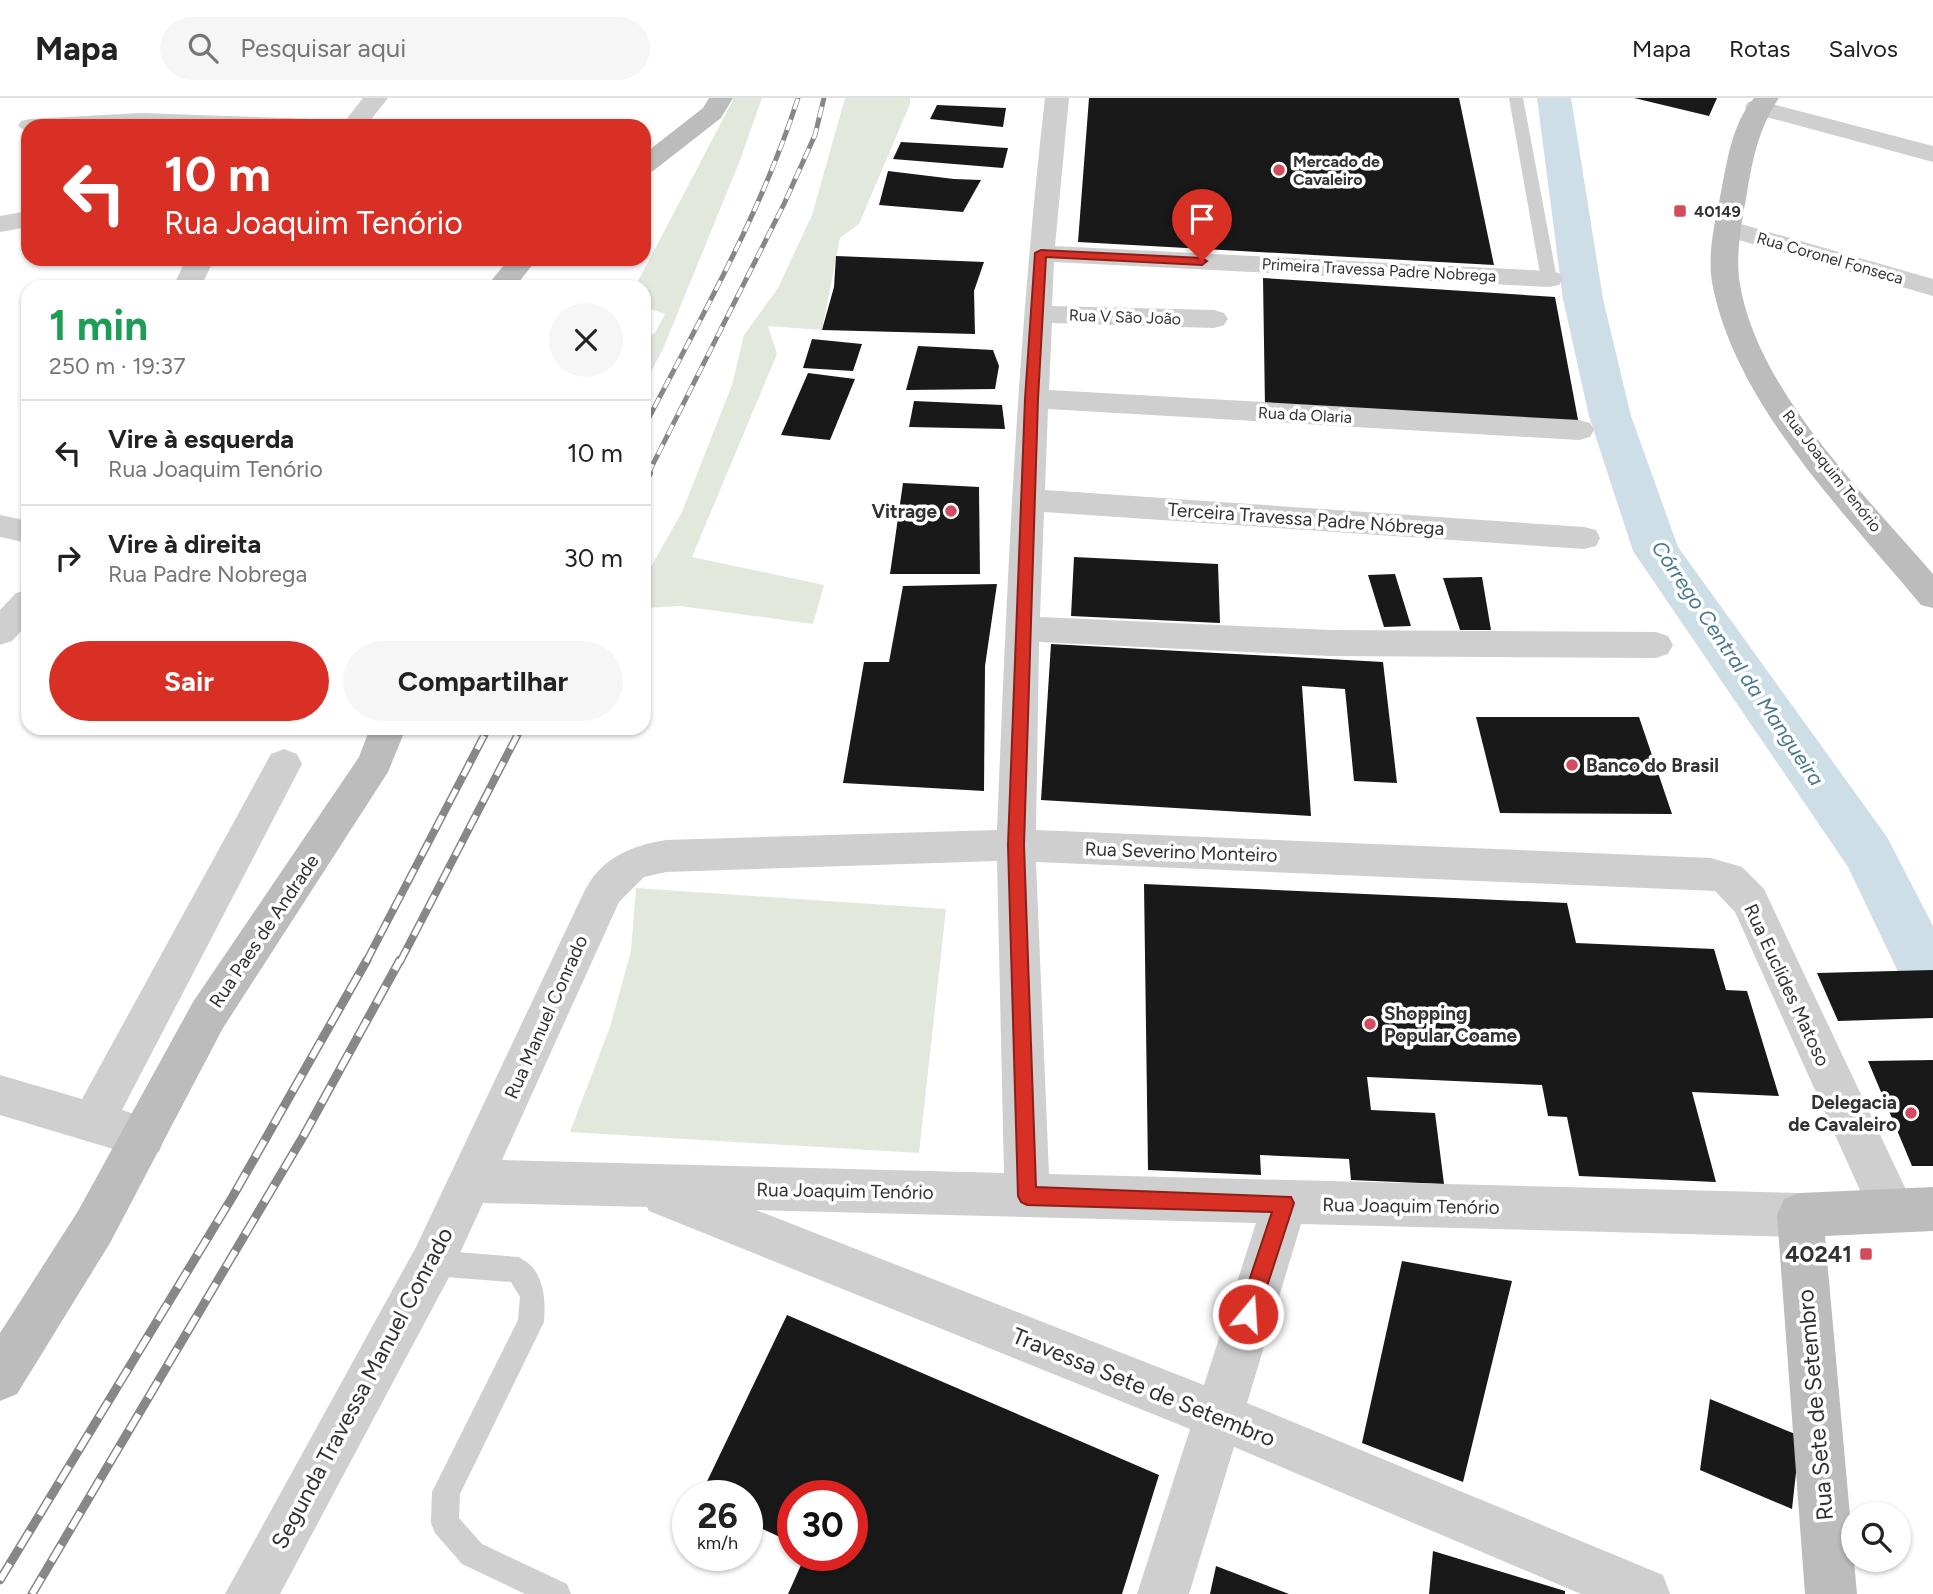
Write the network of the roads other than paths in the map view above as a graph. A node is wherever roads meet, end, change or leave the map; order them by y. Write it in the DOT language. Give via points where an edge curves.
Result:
graph roads {
  1 [pos="376,98"];
  2 [pos="721,98"];
  3 [pos="1057,98"];
  4 [pos="1516,98"];
  5 [pos="1762,102"];
  6 [pos="359,119"];
  7 [pos="1933,154"];
  8 [pos="651,161"];
  9 [pos="21,220"];
  10 [pos="0,224"];
  11 [pos="1727,228"];
  12 [pos="1041,253"];
  13 [pos="517,266"];
  14 [pos="1549,279"];
  15 [pos="506,280"];
  16 [pos="1933,288"];
  17 [pos="1037,314"];
  18 [pos="1214,319"];
  19 [pos="1031,399"];
  20 [pos="1579,430"];
  21 [pos="1028,500"];
  22 [pos="0,526"];
  23 [pos="21,530"];
  24 [pos="1584,538"];
  25 [pos="1933,596"];
  26 [pos="21,609"];
  27 [pos="1022,629"];
  28 [pos="0,632"];
  29 [pos="1656,645"];
  30 [pos="385,735"];
  31 [pos="284,764"];
  32 [pos="1016,845"];
  33 [pos="634,861"];
  34 [pos="1728,879"];
  35 [pos="0,1095"];
  36 [pos="93,1122"];
  37 [pos="143,1137"];
  38 [pos="470,1181"];
  39 [pos="640,1186"];
  40 [pos="1027,1196"];
  41 [pos="1285,1203"];
  42 [pos="1912,1209"];
  43 [pos="1800,1215"];
  44 [pos="432,1263"];
  45 [pos="0,1377"];
  46 [pos="1219,1416"];
  47 [pos="251,1594"];
  48 [pos="557,1594"];
  49 [pos="1163,1594"];
  50 [pos="1644,1594"];
  51 [pos="1831,1594"];
  1 -- 6 [label="street"];
  2 -- 8 [label="street" via="712,113"];
  3 -- 12 [label="street"];
  4 -- 14 [label="lane"];
  5 -- 7 [label="street"];
  5 -- 11 [label="street, Rua Joaquim Tenório" via="1740,163"];
  9 -- 10 [label="street"];
  11 -- 16 [label="street, Rua Coronel Fonseca"];
  11 -- 25 [label="street, Rua Joaquim Tenório" via="1726,281 1746,351 1799,434"];
  12 -- 14 [label="street, Primeira Travessa Padre Nobrega"];
  12 -- 17 [label="street"];
  13 -- 15 [label="street"];
  17 -- 18 [label="street, Rua V São João"];
  17 -- 19 [label="street"];
  19 -- 20 [label="street, Rua da Olaria"];
  19 -- 21 [label="street"];
  21 -- 24 [label="street, Terceira Travessa Padre Nóbrega"];
  21 -- 27 [label="street"];
  22 -- 23 [label="street"];
  26 -- 28 [label="street"];
  27 -- 29 [label="street" via="1330,643"];
  27 -- 32 [label="street"];
  30 -- 37 [label="street, Rua Paes de Andrade" via="374,762 208,1015"];
  31 -- 36 [label="street"];
  32 -- 33 [label="street, Rua Severino Monteiro" via="666,856"];
  32 -- 34 [label="street, Rua Severino Monteiro" via="1696,872"];
  32 -- 40 [label="street"];
  33 -- 38 [label="street, Rua Manuel Conrado" via="599,901"];
  34 -- 42 [label="street, Rua Euclides Matoso" via="1750,901"];
  35 -- 36 [label="street"];
  36 -- 37 [label="street"];
  37 -- 45 [label="street" via="94,1227"];
  38 -- 39 [label="street, Rua Joaquim Tenório"];
  38 -- 44 [label="street, Segunda Travessa Manuel Conrado"];
  39 -- 40 [label="street, Rua Joaquim Tenório"];
  39 -- 46 [label="street, Travessa Sete de Setembro"];
  40 -- 41 [label="street, Rua Joaquim Tenório"];
  41 -- 43 [label="street, Rua Joaquim Tenório"];
  41 -- 46 [label="street"];
  42 -- 43 [label="street, Rua Joaquim Tenório"];
  43 -- 51 [label="street, Rua Sete de Setembro"];
  44 -- 47 [label="street, Segunda Travessa Manuel Conrado"];
  44 -- 48 [label="lane" via="518,1270 533,1294 531,1322 446,1492 445,1523 472,1554"];
  46 -- 49 [label="street"];
  46 -- 50 [label="street, Travessa Sete de Setembro"];
}
